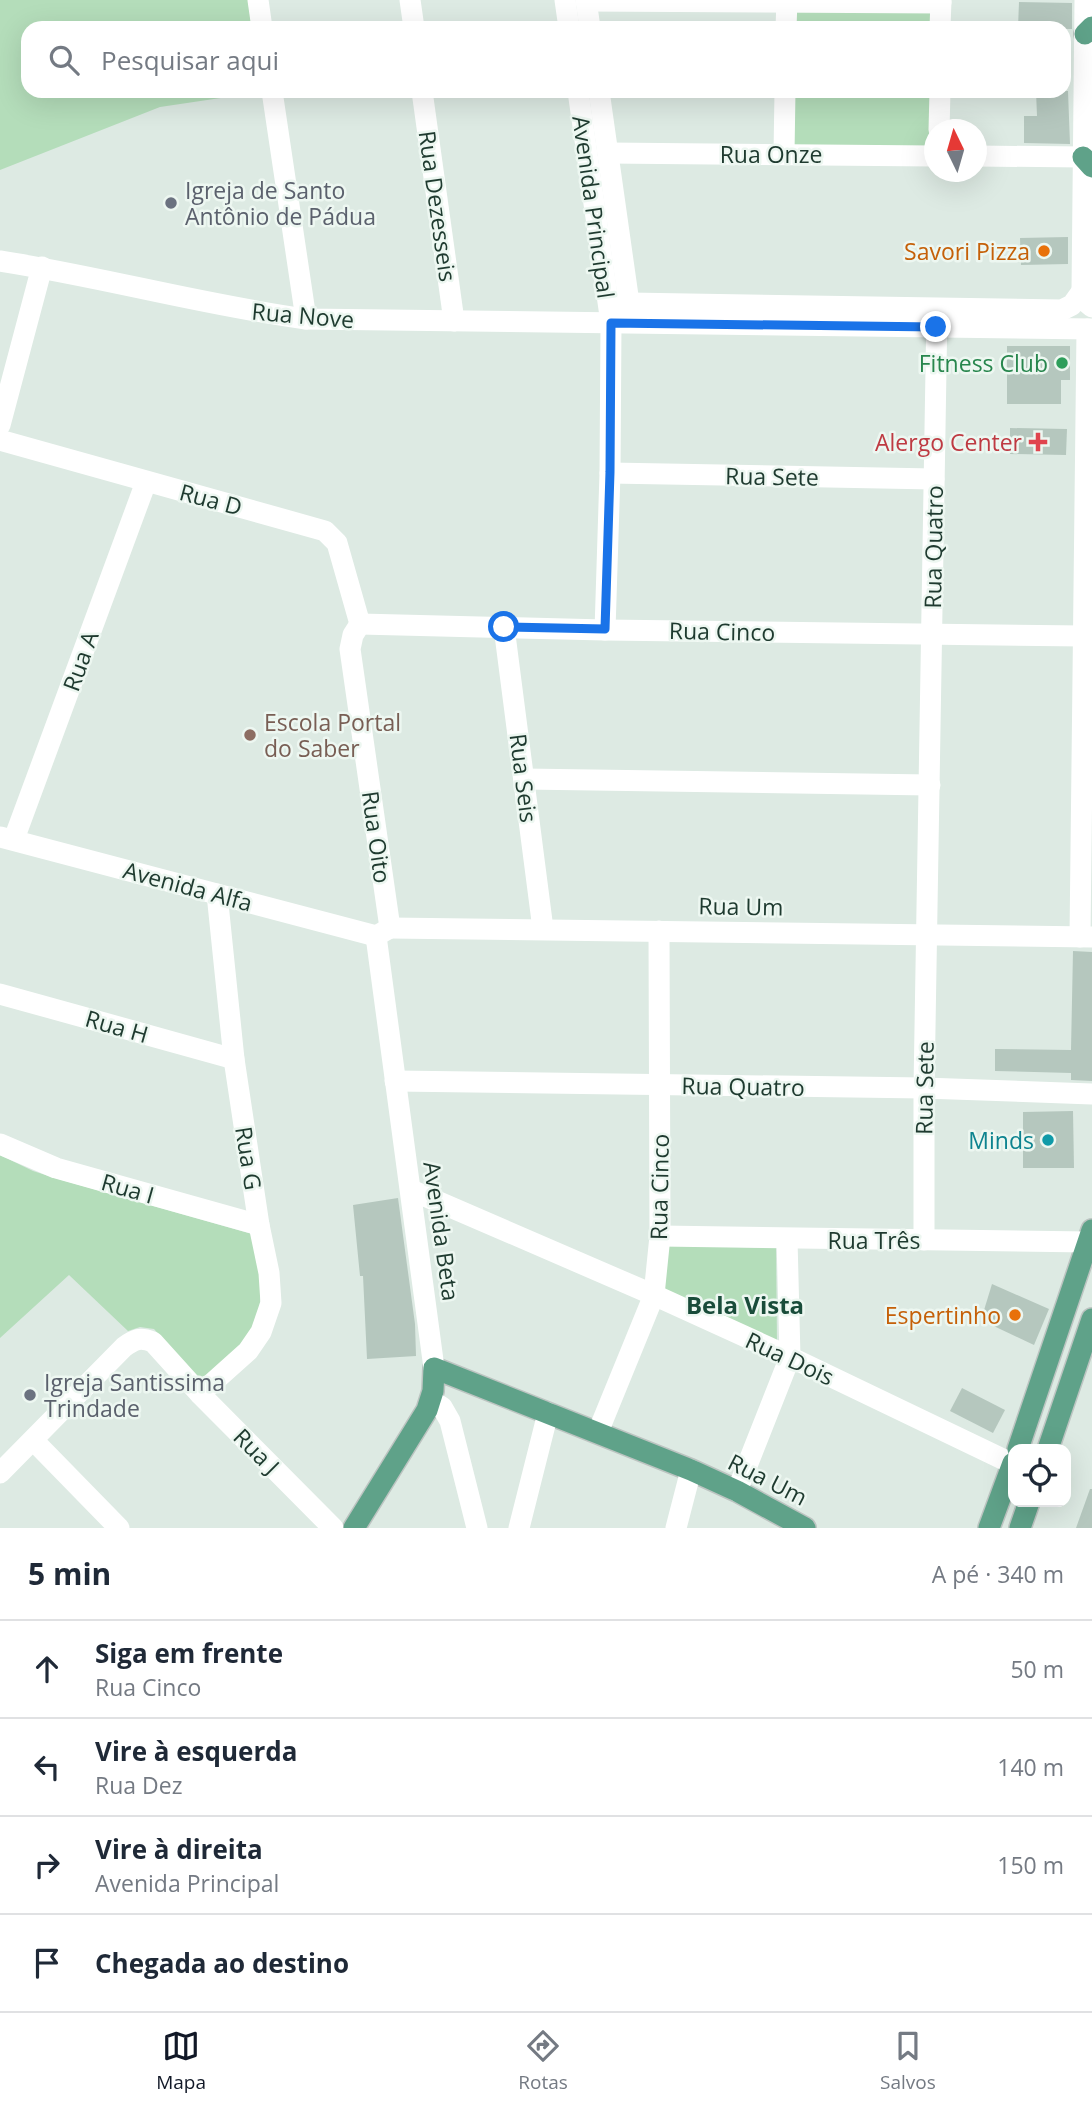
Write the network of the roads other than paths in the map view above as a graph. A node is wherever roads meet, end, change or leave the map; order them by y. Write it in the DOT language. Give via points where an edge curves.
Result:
graph roads {
  1 [pos="258,0"];
  2 [pos="410,0"];
  3 [pos="579,0"];
  4 [pos="1085,0"];
  5 [pos="787,1"];
  6 [pos="941,1"];
  7 [pos="261,21"];
  8 [pos="413,21"];
  9 [pos="572,21"];
  10 [pos="587,21"];
  11 [pos="786,21"];
  12 [pos="940,21"];
  13 [pos="1088,31"];
  14 [pos="273,98"];
  15 [pos="423,98"];
  16 [pos="579,98"];
  17 [pos="600,98"];
  18 [pos="785,98"];
  19 [pos="940,98"];
  20 [pos="939,119"];
  21 [pos="608,153"];
  22 [pos="784,154"];
  23 [pos="924,156"];
  24 [pos="987,157"];
  25 [pos="1088,162"];
  26 [pos="0,261"];
  27 [pos="42,267"];
  28 [pos="1087,299"];
  29 [pos="629,303"];
  30 [pos="937,318"];
  31 [pos="306,319"];
  32 [pos="454,321"];
  33 [pos="611,323"];
  34 [pos="1089,329"];
  35 [pos="0,425"];
  36 [pos="0,440"];
  37 [pos="610,472"];
  38 [pos="934,479"];
  39 [pos="146,482"];
  40 [pos="360,624"];
  41 [pos="504,627"];
  42 [pos="605,629"];
  43 [pos="932,632"];
  44 [pos="1084,636"];
  45 [pos="524,779"];
  46 [pos="930,785"];
  47 [pos="7,838"];
  48 [pos="217,894"];
  49 [pos="543,929"];
  50 [pos="659,931"];
  51 [pos="383,932"];
  52 [pos="927,935"];
  53 [pos="1086,937"];
  54 [pos="0,994"];
  55 [pos="234,1059"];
  56 [pos="395,1081"];
  57 [pos="661,1085"];
  58 [pos="924,1088"];
  59 [pos="1092,1094"];
  60 [pos="0,1144"];
  61 [pos="411,1190"];
  62 [pos="259,1225"];
  63 [pos="660,1236"];
  64 [pos="1090,1236"];
  65 [pos="787,1239"];
  66 [pos="924,1240"];
  67 [pos="654,1295"];
  68 [pos="1092,1319"];
  69 [pos="790,1357"];
  70 [pos="434,1368"];
  71 [pos="200,1394"];
  72 [pos="431,1400"];
  73 [pos="548,1413"];
  74 [pos="598,1432"];
  75 [pos="34,1441"];
  76 [pos="1020,1444"];
  77 [pos="1050,1444"];
  78 [pos="1008,1462"];
  79 [pos="691,1470"];
  80 [pos="0,1473"];
  81 [pos="1008,1477"];
  82 [pos="737,1491"];
  83 [pos="1027,1507"];
  84 [pos="118,1528"];
  85 [pos="333,1528"];
  86 [pos="354,1528"];
  87 [pos="477,1528"];
  88 [pos="519,1528"];
  89 [pos="677,1528"];
  90 [pos="805,1528"];
  91 [pos="989,1528"];
  92 [pos="1020,1528"];
  1 -- 7 [label="street"];
  2 -- 8 [label="street"];
  3 -- 5 [label="street"];
  3 -- 9 [label="street"];
  3 -- 10 [label="street"];
  4 -- 13 [label="street"];
  5 -- 6 [label="street"];
  5 -- 11 [label="street"];
  6 -- 12 [label="street"];
  13 -- 25 [label="street"];
  14 -- 31 [label="street"];
  15 -- 32 [label="street, Rua Dezesseis"];
  16 -- 33 [label="street, Avenida Principal"];
  17 -- 21 [label="street, Avenida Principal"];
  18 -- 22 [label="street"];
  19 -- 20 [label="street"];
  21 -- 22 [label="street, Rua Onze"];
  21 -- 29 [label="street, Avenida Principal"];
  22 -- 23 [label="street, Rua Onze"];
  24 -- 25 [label="street"];
  25 -- 28 [label="street"];
  26 -- 27 [label="street, Rua Nove"];
  27 -- 31 [label="street, Rua Nove" via="214,305"];
  27 -- 35 [label="street"];
  28 -- 30 [label="street, Avenida Principal" via="1062,310"];
  29 -- 30 [label="street, Avenida Principal"];
  29 -- 33 [label="street, Avenida Principal"];
  30 -- 33 [label="street, Avenida Principal"];
  30 -- 34 [label="street, Avenida Principal"];
  30 -- 38 [label="street, Rua Quatro"];
  31 -- 32 [label="street, Rua Nove"];
  32 -- 33 [label="street, Rua Nove"];
  33 -- 37 [label="street"];
  34 -- 44 [label="street"];
  36 -- 39 [label="street, Rua D"];
  37 -- 38 [label="street, Rua Sete"];
  37 -- 42 [label="street"];
  38 -- 43 [label="street, Rua Quatro"];
  39 -- 40 [label="street, Rua D" via="326,531 337,543"];
  39 -- 47 [label="street, Rua A"];
  40 -- 41 [label="street, Rua Cinco"];
  40 -- 51 [label="street, Rua Oito" via="350,649"];
  41 -- 42 [label="street, Rua Cinco"];
  41 -- 45 [label="street, Rua Seis"];
  42 -- 43 [label="street, Rua Cinco"];
  43 -- 44 [label="street, Rua Cinco"];
  43 -- 46 [label="street, Rua Quatro"];
  44 -- 53 [label="street"];
  45 -- 46 [label="street"];
  45 -- 49 [label="street, Rua Seis"];
  46 -- 52 [label="street, Rua Quatro"];
  47 -- 48 [label="street, Avenida Alfa"];
  48 -- 51 [label="street, Avenida Alfa"];
  48 -- 55 [label="street, Rua G"];
  49 -- 50 [label="street, Rua Um"];
  49 -- 51 [label="street, Rua Um"];
  50 -- 52 [label="street, Rua Um"];
  50 -- 57 [label="street, Rua Cinco"];
  51 -- 56 [label="street, Avenida Beta"];
  52 -- 53 [label="street, Rua Um"];
  52 -- 58 [label="street, Rua Sete"];
  54 -- 55 [label="street, Rua H"];
  55 -- 62 [label="street, Rua G"];
  56 -- 57 [label="street, Rua Quatro"];
  56 -- 61 [label="street, Avenida Beta"];
  57 -- 58 [label="street, Rua Quatro"];
  57 -- 63 [label="street, Rua Cinco"];
  58 -- 59 [label="street, Rua Quatro"];
  58 -- 66 [label="street, Rua Sete"];
  60 -- 62 [label="street, Rua I" via="56,1168"];
  61 -- 67 [label="street, Rua Dois"];
  61 -- 70 [label="street, Avenida Beta"];
  62 -- 71 [label="street, Rua G" via="269,1273 267,1318 248,1351"];
  63 -- 65 [label="street, Rua Três"];
  63 -- 67 [label="street, Rua Cinco"];
  64 -- 66 [label="street, Rua Três"];
  64 -- 76 [label="main road"];
  65 -- 66 [label="street, Rua Três"];
  65 -- 69 [label="street"];
  67 -- 69 [label="street, Rua Dois"];
  67 -- 74 [label="street, Rua Cinco"];
  68 -- 77 [label="main road"];
  69 -- 78 [label="street, Rua Dois"];
  69 -- 82 [label="street"];
  70 -- 72 [label="main road, Avenida Beta"];
  70 -- 73 [label="main road, Rua Um"];
  71 -- 75 [label="street, Rua J" via="153,1342 134,1340"];
  71 -- 85 [label="street, Rua J"];
  72 -- 86 [label="main road, Avenida Beta"];
  72 -- 87 [label="street" via="450,1420"];
  73 -- 74 [label="main road, Rua Um"];
  73 -- 88 [label="street"];
  74 -- 79 [label="main road, Rua Um"];
  75 -- 80 [label="street, Rua J"];
  75 -- 84 [label="street"];
  79 -- 82 [label="main road, Rua Um"];
  79 -- 89 [label="street"];
  81 -- 91 [label="main road"];
  82 -- 90 [label="main road, Rua Um"];
  83 -- 92 [label="main road"];
}
